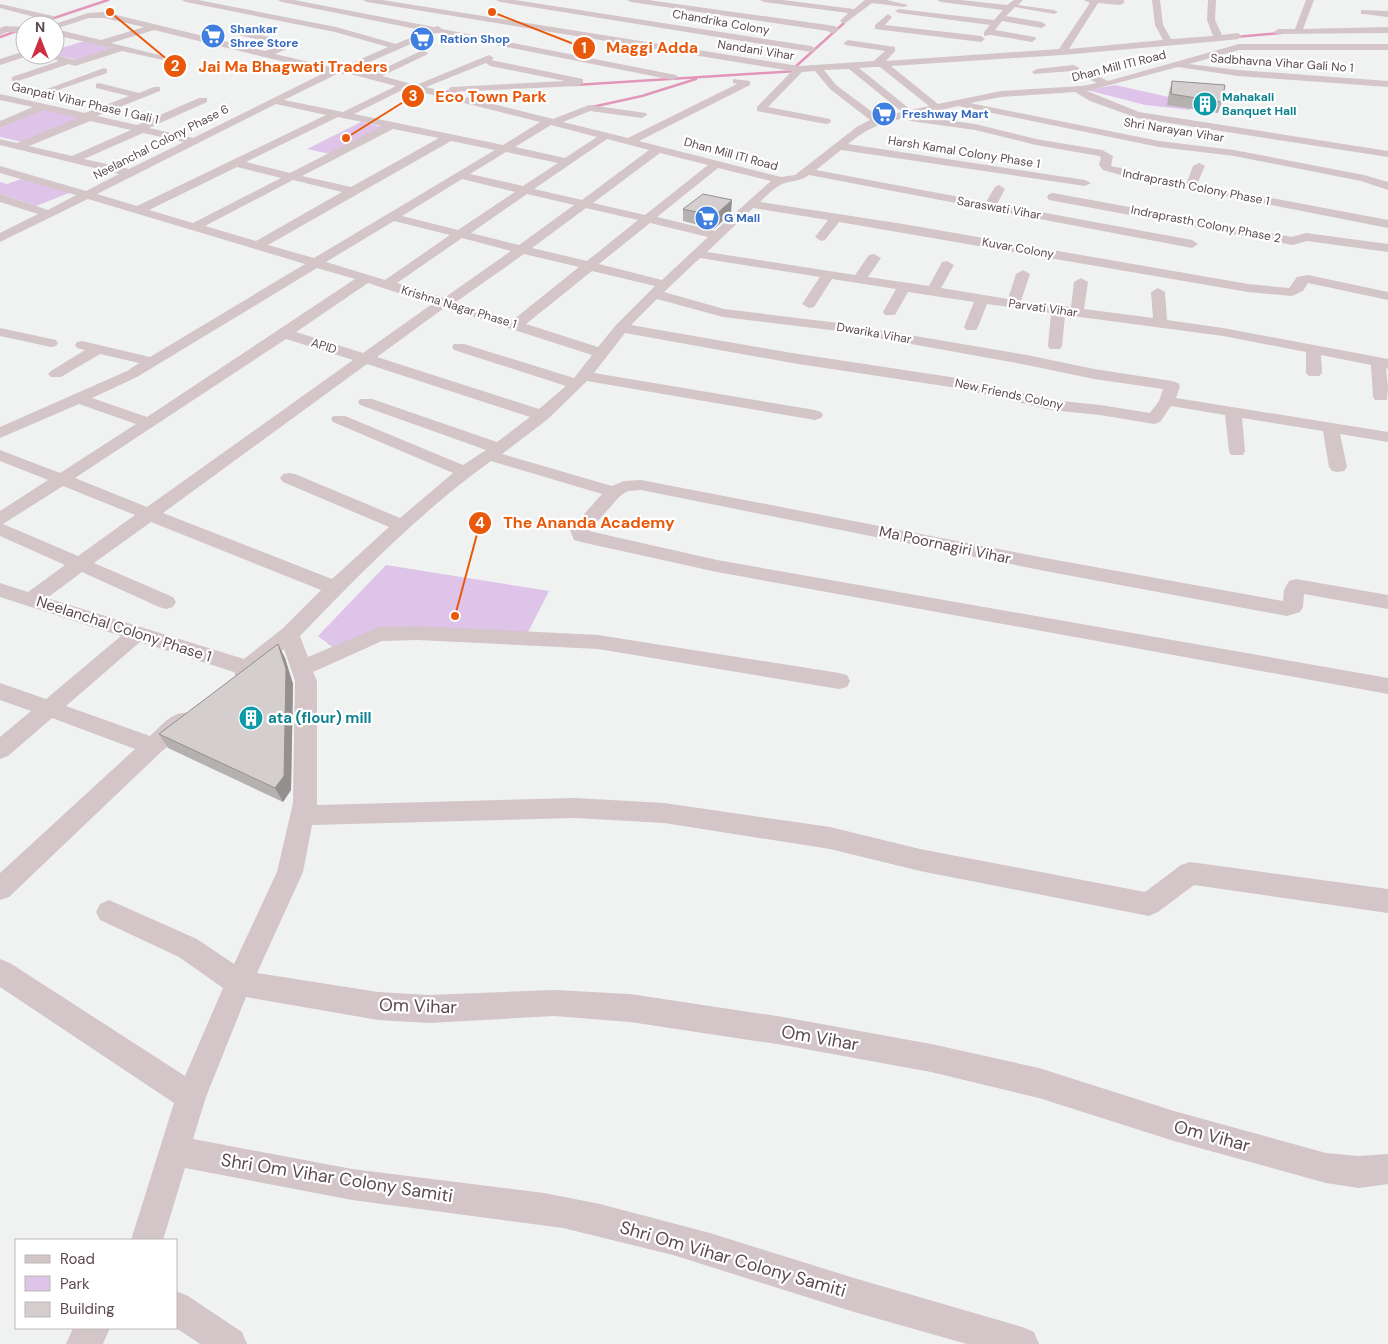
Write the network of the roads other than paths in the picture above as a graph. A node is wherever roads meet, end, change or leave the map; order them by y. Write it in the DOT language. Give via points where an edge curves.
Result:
graph roads {
  1 [pos="8,0"];
  2 [pos="186,0"];
  3 [pos="282,0"];
  4 [pos="367,0"];
  5 [pos="506,0"];
  6 [pos="630,0"];
  7 [pos="764,0"];
  8 [pos="941,0"];
  9 [pos="1088,0"];
  10 [pos="1120,0"];
  11 [pos="1156,0"];
  12 [pos="1212,0"];
  13 [pos="1310,0"];
  14 [pos="1095,1"];
  15 [pos="0,2"];
  16 [pos="718,3"];
  17 [pos="1013,5"];
  18 [pos="0,6"];
  19 [pos="703,10"];
  20 [pos="770,10"];
  21 [pos="856,12"];
  22 [pos="1054,12"];
  23 [pos="1364,12"];
  24 [pos="918,13"];
  25 [pos="1388,14"];
  26 [pos="38,15"];
  27 [pos="471,16"];
  28 [pos="939,16"];
  29 [pos="888,17"];
  30 [pos="687,18"];
  31 [pos="755,18"];
  32 [pos="997,21"];
  33 [pos="65,24"];
  34 [pos="803,24"];
  35 [pos="1042,24"];
  36 [pos="740,26"];
  37 [pos="153,27"];
  38 [pos="902,29"];
  39 [pos="228,30"];
  40 [pos="437,30"];
  41 [pos="1388,30"];
  42 [pos="919,32"];
  43 [pos="988,32"];
  44 [pos="1298,32"];
  45 [pos="1267,33"];
  46 [pos="65,34"];
  47 [pos="791,34"];
  48 [pos="1249,35"];
  49 [pos="1220,38"];
  50 [pos="85,39"];
  51 [pos="981,39"];
  52 [pos="1032,39"];
  53 [pos="531,40"];
  54 [pos="101,42"];
  55 [pos="557,42"];
  56 [pos="1168,42"];
  57 [pos="65,44"];
  58 [pos="848,44"];
  59 [pos="898,45"];
  60 [pos="1388,46"];
  61 [pos="396,47"];
  62 [pos="122,48"];
  63 [pos="516,48"];
  64 [pos="811,49"];
  65 [pos="534,51"];
  66 [pos="1062,52"];
  67 [pos="423,53"];
  68 [pos="266,54"];
  69 [pos="15,57"];
  70 [pos="160,58"];
  71 [pos="966,59"];
  72 [pos="65,60"];
  73 [pos="0,62"];
  74 [pos="72,62"];
  75 [pos="882,65"];
  76 [pos="1174,65"];
  77 [pos="853,67"];
  78 [pos="350,70"];
  79 [pos="818,70"];
  80 [pos="334,71"];
  81 [pos="798,71"];
  82 [pos="1037,72"];
  83 [pos="1142,74"];
  84 [pos="512,76"];
  85 [pos="372,77"];
  86 [pos="15,78"];
  87 [pos="673,78"];
  88 [pos="1170,79"];
  89 [pos="1106,84"];
  90 [pos="1388,84"];
  91 [pos="405,85"];
  92 [pos="716,85"];
  93 [pos="99,86"];
  94 [pos="539,86"];
  95 [pos="416,88"];
  96 [pos="52,89"];
  97 [pos="158,89"];
  98 [pos="1078,90"];
  99 [pos="432,92"];
  100 [pos="141,96"];
  101 [pos="1,98"];
  102 [pos="202,100"];
  103 [pos="274,101"];
  104 [pos="519,103"];
  105 [pos="956,103"];
  106 [pos="46,106"];
  107 [pos="856,106"];
  108 [pos="936,107"];
  109 [pos="504,110"];
  110 [pos="340,114"];
  111 [pos="905,115"];
  112 [pos="88,117"];
  113 [pos="826,121"];
  114 [pos="877,121"];
  115 [pos="552,122"];
  116 [pos="663,124"];
  117 [pos="0,125"];
  118 [pos="392,125"];
  119 [pos="141,129"];
  120 [pos="606,135"];
  121 [pos="448,137"];
  122 [pos="193,140"];
  123 [pos="630,141"];
  124 [pos="0,142"];
  125 [pos="19,146"];
  126 [pos="838,146"];
  127 [pos="660,148"];
  128 [pos="506,150"];
  129 [pos="1388,154"];
  130 [pos="72,160"];
  131 [pos="566,162"];
  132 [pos="235,163"];
  133 [pos="717,163"];
  134 [pos="1199,166"];
  135 [pos="0,169"];
  136 [pos="806,171"];
  137 [pos="129,173"];
  138 [pos="462,176"];
  139 [pos="292,177"];
  140 [pos="781,180"];
  141 [pos="1255,182"];
  142 [pos="1085,183"];
  143 [pos="1191,185"];
  144 [pos="1388,186"];
  145 [pos="999,189"];
  146 [pos="525,190"];
  147 [pos="351,191"];
  148 [pos="88,194"];
  149 [pos="1053,197"];
  150 [pos="1249,197"];
  151 [pos="0,198"];
  152 [pos="585,204"];
  153 [pos="750,204"];
  154 [pos="0,205"];
  155 [pos="989,207"];
  156 [pos="141,209"];
  157 [pos="45,216"];
  158 [pos="648,218"];
  159 [pos="836,218"];
  160 [pos="399,219"];
  161 [pos="1388,224"];
  162 [pos="196,226"];
  163 [pos="460,234"];
  164 [pos="718,235"];
  165 [pos="821,237"];
  166 [pos="0,238"];
  167 [pos="258,244"];
  168 [pos="1192,244"];
  169 [pos="1388,248"];
  170 [pos="522,250"];
  171 [pos="698,254"];
  172 [pos="874,258"];
  173 [pos="318,263"];
  174 [pos="588,266"];
  175 [pos="947,266"];
  176 [pos="829,274"];
  177 [pos="1023,274"];
  178 [pos="366,278"];
  179 [pos="860,278"];
  180 [pos="1081,282"];
  181 [pos="387,284"];
  182 [pos="904,287"];
  183 [pos="660,290"];
  184 [pos="933,291"];
  185 [pos="1158,292"];
  186 [pos="1388,296"];
  187 [pos="982,298"];
  188 [pos="443,303"];
  189 [pos="810,304"];
  190 [pos="1013,304"];
  191 [pos="1058,310"];
  192 [pos="890,312"];
  193 [pos="1077,312"];
  194 [pos="1160,323"];
  195 [pos="516,325"];
  196 [pos="971,327"];
  197 [pos="621,328"];
  198 [pos="0,332"];
  199 [pos="283,333"];
  200 [pos="51,343"];
  201 [pos="1055,346"];
  202 [pos="459,347"];
  203 [pos="1313,351"];
  204 [pos="600,353"];
  205 [pos="365,358"];
  206 [pos="152,362"];
  207 [pos="1383,364"];
  208 [pos="1314,373"];
  209 [pos="56,374"];
  210 [pos="580,380"];
  211 [pos="1381,396"];
  212 [pos="79,398"];
  213 [pos="1167,401"];
  214 [pos="366,402"];
  215 [pos="1233,413"];
  216 [pos="815,415"];
  217 [pos="542,416"];
  218 [pos="339,419"];
  219 [pos="147,423"];
  220 [pos="1331,428"];
  221 [pos="0,433"];
  222 [pos="1388,437"];
  223 [pos="1237,451"];
  224 [pos="493,452"];
  225 [pos="0,455"];
  226 [pos="1338,467"];
  227 [pos="465,472"];
  228 [pos="289,478"];
  229 [pos="61,479"];
  230 [pos="614,492"];
  231 [pos="150,514"];
  232 [pos="0,519"];
  233 [pos="402,526"];
  234 [pos="0,529"];
  235 [pos="80,565"];
  236 [pos="335,588"];
  237 [pos="0,590"];
  238 [pos="30,600"];
  239 [pos="166,602"];
  240 [pos="1388,602"];
  241 [pos="136,634"];
  242 [pos="289,634"];
  243 [pos="247,668"];
  244 [pos="301,669"];
  245 [pos="839,681"];
  246 [pos="230,683"];
  247 [pos="1388,686"];
  248 [pos="0,691"];
  249 [pos="49,709"];
  250 [pos="196,711"];
  251 [pos="153,746"];
  252 [pos="0,750"];
  253 [pos="302,815"];
  254 [pos="3,881"];
  255 [pos="1388,901"];
  256 [pos="109,912"];
  257 [pos="0,972"];
  258 [pos="239,983"];
  259 [pos="191,1098"];
  260 [pos="174,1150"];
  261 [pos="1388,1170"];
  262 [pos="148,1239"];
  263 [pos="178,1309"];
  264 [pos="92,1329"];
  265 [pos="83,1344"];
  266 [pos="230,1344"];
  267 [pos="1022,1344"];
  1 -- 15 [label="street"];
  2 -- 61 [label="street" via="336,30"];
  3 -- 40 [label="street"];
  4 -- 27 [label="street, Nandani Vihar"];
  5 -- 27 [label="street"];
  5 -- 64 [label="street, Chandrika Colony"];
  6 -- 19 [label="street"];
  7 -- 21 [label="street"];
  8 -- 17 [label="street"];
  9 -- 14 [label="street"];
  10 -- 14 [label="street" via="1120,3"];
  11 -- 56 [label="street" via="1160,25"];
  12 -- 49 [label="street" via="1210,19"];
  13 -- 44 [label="street"];
  14 -- 66 [label="street"];
  16 -- 19 [label="street"];
  17 -- 22 [label="street"];
  17 -- 32 [label="street"];
  18 -- 26 [label="street"];
  19 -- 30 [label="street"];
  19 -- 31 [label="street"];
  20 -- 31 [label="street"];
  21 -- 24 [label="street" via="870,0"];
  21 -- 34 [label="street" via="834,30"];
  23 -- 25 [label="street"];
  24 -- 28 [label="street"];
  24 -- 38 [label="street"];
  27 -- 40 [label="street"];
  27 -- 81 [label="street, Nandani Vihar"];
  28 -- 32 [label="street"];
  28 -- 42 [label="street"];
  29 -- 38 [label="street" via="878,26"];
  31 -- 34 [label="street"];
  31 -- 36 [label="street"];
  32 -- 35 [label="street"];
  32 -- 43 [label="street"];
  33 -- 37 [label="street" via="104,15"];
  34 -- 47 [label="street"];
  37 -- 54 [label="street"];
  37 -- 68 [label="street"];
  38 -- 42 [label="street"];
  39 -- 68 [label="street" via="292,45"];
  40 -- 61 [label="street"];
  40 -- 63 [label="street"];
  41 -- 44 [label="street"];
  42 -- 51 [label="street" via="940,38"];
  42 -- 59 [label="street"];
  43 -- 51 [label="street"];
  43 -- 52 [label="street"];
  44 -- 45 [label="street"];
  46 -- 50 [label="street"];
  48 -- 49 [label="street, Nandani Vihar"];
  49 -- 56 [label="street, Nandani Vihar"];
  50 -- 54 [label="street"];
  50 -- 57 [label="street"];
  51 -- 71 [label="street"];
  53 -- 63 [label="street"];
  54 -- 62 [label="street"];
  55 -- 65 [label="street"];
  56 -- 66 [label="street, Nandani Vihar"];
  58 -- 59 [label="street"];
  59 -- 75 [label="street"];
  60 -- 76 [label="street, Dhan Mill ITI Road" via="1239,47"];
  61 -- 78 [label="street"];
  62 -- 70 [label="street"];
  62 -- 74 [label="street"];
  63 -- 65 [label="street"];
  65 -- 87 [label="street"];
  66 -- 71 [label="street, Nandani Vihar"];
  67 -- 85 [label="street"];
  68 -- 80 [label="street"];
  69 -- 73 [label="street"];
  71 -- 75 [label="street, Nandani Vihar"];
  72 -- 74 [label="street"];
  74 -- 86 [label="street"];
  74 -- 96 [label="street" via="106,72"];
  75 -- 77 [label="street, Nandani Vihar"];
  75 -- 108 [label="street"];
  76 -- 83 [label="street, Dhan Mill ITI Road"];
  76 -- 90 [label="street, Sadbhavna Vihar Gali No 1"];
  77 -- 79 [label="street, Nandani Vihar"];
  77 -- 111 [label="street"];
  78 -- 80 [label="street"];
  78 -- 85 [label="street, Dhan Mill ITI Road"];
  79 -- 81 [label="street, Nandani Vihar"];
  79 -- 107 [label="street"];
  80 -- 103 [label="street, Neelanchal Colony Phase 6"];
  81 -- 113 [label="street" via="761,109"];
  82 -- 89 [label="street" via="1073,68"];
  83 -- 88 [label="street"];
  83 -- 89 [label="street, Dhan Mill ITI Road"];
  84 -- 94 [label="street"];
  85 -- 91 [label="street, Dhan Mill ITI Road"];
  89 -- 98 [label="street, Dhan Mill ITI Road"];
  91 -- 95 [label="street, Dhan Mill ITI Road"];
  91 -- 110 [label="street"];
  92 -- 116 [label="street" via="735,85"];
  93 -- 100 [label="street"];
  94 -- 95 [label="street" via="578,83 580,80 489,60"];
  94 -- 99 [label="street"];
  95 -- 99 [label="street, Dhan Mill ITI Road"];
  97 -- 100 [label="street"];
  98 -- 105 [label="street, Dhan Mill ITI Road" via="1001,94"];
  98 -- 129 [label="street" via="1137,115"];
  99 -- 109 [label="street, Dhan Mill ITI Road"];
  100 -- 112 [label="street"];
  101 -- 106 [label="street, Ganpati Vihar Phase 1 Gali 1"];
  102 -- 119 [label="street"];
  103 -- 110 [label="street"];
  103 -- 122 [label="street, Neelanchal Colony Phase 6"];
  104 -- 109 [label="street"];
  105 -- 108 [label="street, Dhan Mill ITI Road"];
  105 -- 144 [label="street, Shri Narayan Vihar" via="1159,144 1243,155 1364,178"];
  106 -- 112 [label="street, Ganpati Vihar Phase 1 Gali 1"];
  106 -- 117 [label="street"];
  107 -- 114 [label="street"];
  108 -- 111 [label="street, Dhan Mill ITI Road"];
  109 -- 115 [label="street, Dhan Mill ITI Road"];
  110 -- 118 [label="street"];
  110 -- 132 [label="street"];
  111 -- 114 [label="street, Dhan Mill ITI Road"];
  111 -- 143 [label="street, Indraprasth Colony Phase 1" via="1102,153 1107,156 1107,168"];
  112 -- 119 [label="street, Ganpati Vihar Phase 1 Gali 1"];
  112 -- 125 [label="street"];
  114 -- 126 [label="street, Dhan Mill ITI Road"];
  115 -- 116 [label="street" via="589,108"];
  115 -- 120 [label="street, Dhan Mill ITI Road"];
  115 -- 128 [label="street"];
  116 -- 123 [label="street"];
  118 -- 121 [label="street"];
  118 -- 139 [label="street"];
  119 -- 122 [label="street, Ganpati Vihar Phase 1 Gali 1"];
  119 -- 130 [label="street"];
  120 -- 123 [label="street, Dhan Mill ITI Road"];
  120 -- 131 [label="street"];
  121 -- 128 [label="street"];
  121 -- 147 [label="street"];
  122 -- 137 [label="street, Neelanchal Colony Phase 6"];
  123 -- 127 [label="street, Dhan Mill ITI Road"];
  124 -- 125 [label="street"];
  125 -- 130 [label="street"];
  126 -- 136 [label="street, Dhan Mill ITI Road"];
  126 -- 142 [label="street, Harsh Kamal Colony Phase 1"];
  127 -- 133 [label="street, Dhan Mill ITI Road"];
  127 -- 152 [label="street"];
  128 -- 131 [label="street"];
  128 -- 138 [label="street"];
  130 -- 137 [label="street"];
  131 -- 146 [label="street"];
  132 -- 139 [label="street"];
  132 -- 156 [label="street"];
  133 -- 140 [label="street, Dhan Mill ITI Road"];
  133 -- 158 [label="street"];
  134 -- 143 [label="street"];
  135 -- 148 [label="street, Krishna Nagar Phase 1"];
  136 -- 140 [label="street, Dhan Mill ITI Road" via="798,178"];
  136 -- 155 [label="street, Saraswati Vihar"];
  137 -- 148 [label="street, Neelanchal Colony Phase 6"];
  138 -- 146 [label="street"];
  138 -- 173 [label="street"];
  139 -- 147 [label="street"];
  139 -- 162 [label="street"];
  140 -- 153 [label="street"];
  141 -- 150 [label="street"];
  143 -- 150 [label="street, Indraprasth Colony Phase 1"];
  145 -- 155 [label="street"];
  146 -- 152 [label="street"];
  146 -- 163 [label="street"];
  147 -- 167 [label="street"];
  148 -- 156 [label="street, Krishna Nagar Phase 1"];
  148 -- 157 [label="street, Neelanchal Colony Phase 6"];
  149 -- 169 [label="street, Indraprasth Colony Phase 2" via="1293,241 1306,237"];
  150 -- 161 [label="street, Indraprasth Colony Phase 1"];
  151 -- 157 [label="street"];
  152 -- 158 [label="street"];
  152 -- 170 [label="street"];
  153 -- 159 [label="street, Kuvar Colony"];
  153 -- 164 [label="street"];
  154 -- 157 [label="street"];
  155 -- 168 [label="street, Saraswati Vihar"];
  156 -- 162 [label="street, Krishna Nagar Phase 1"];
  157 -- 166 [label="street, Neelanchal Colony Phase 6"];
  158 -- 164 [label="street"];
  158 -- 174 [label="street"];
  159 -- 165 [label="street"];
  159 -- 186 [label="street, Kuvar Colony" via="1287,292 1308,279"];
  160 -- 163 [label="street, Dwarika Vihar"];
  162 -- 167 [label="street, Krishna Nagar Phase 1"];
  163 -- 170 [label="street, Dwarika Vihar"];
  163 -- 181 [label="street"];
  164 -- 171 [label="street"];
  167 -- 173 [label="street, Krishna Nagar Phase 1"];
  170 -- 174 [label="street, Dwarika Vihar"];
  170 -- 188 [label="street"];
  171 -- 176 [label="street, Parvati Vihar"];
  171 -- 183 [label="street"];
  172 -- 179 [label="street"];
  173 -- 178 [label="street, Krishna Nagar Phase 1"];
  173 -- 206 [label="street"];
  174 -- 183 [label="street, Dwarika Vihar"];
  174 -- 195 [label="street"];
  175 -- 184 [label="street"];
  176 -- 179 [label="street, Parvati Vihar"];
  176 -- 189 [label="street"];
  177 -- 190 [label="street"];
  178 -- 181 [label="street, Krishna Nagar Phase 1"];
  178 -- 199 [label="street"];
  179 -- 182 [label="street, Parvati Vihar"];
  180 -- 193 [label="street"];
  181 -- 188 [label="street, Krishna Nagar Phase 1"];
  182 -- 184 [label="street, Parvati Vihar"];
  182 -- 192 [label="street"];
  183 -- 197 [label="street"];
  183 -- 213 [label="street, Dwarika Vihar" via="723,312 839,327 1172,386"];
  184 -- 187 [label="street, Parvati Vihar"];
  185 -- 194 [label="street"];
  187 -- 190 [label="street, Parvati Vihar"];
  187 -- 196 [label="street"];
  188 -- 195 [label="street, Krishna Nagar Phase 1"];
  188 -- 205 [label="street"];
  190 -- 191 [label="street, Parvati Vihar"];
  191 -- 193 [label="street, Parvati Vihar"];
  191 -- 201 [label="street"];
  193 -- 194 [label="street, Parvati Vihar"];
  194 -- 203 [label="street, Parvati Vihar"];
  195 -- 204 [label="street, Krishna Nagar Phase 1"];
  197 -- 204 [label="street"];
  197 -- 213 [label="street, New Friends Colony" via="957,383 1051,405 1154,419"];
  198 -- 200 [label="street"];
  199 -- 205 [label="street, APID"];
  199 -- 219 [label="street"];
  202 -- 210 [label="street"];
  203 -- 207 [label="street, Parvati Vihar"];
  203 -- 208 [label="street"];
  204 -- 210 [label="street"];
  205 -- 217 [label="street, APID"];
  205 -- 231 [label="street"];
  206 -- 209 [label="street" via="89,347"];
  206 -- 212 [label="street"];
  207 -- 211 [label="street"];
  210 -- 216 [label="street"];
  210 -- 217 [label="street"];
  212 -- 219 [label="street"];
  212 -- 221 [label="street"];
  213 -- 215 [label="street"];
  214 -- 224 [label="street"];
  215 -- 220 [label="street"];
  215 -- 223 [label="street"];
  217 -- 224 [label="street"];
  218 -- 227 [label="street"];
  219 -- 229 [label="street"];
  220 -- 222 [label="street"];
  220 -- 226 [label="street"];
  224 -- 227 [label="street"];
  224 -- 230 [label="street"];
  225 -- 229 [label="street"];
  227 -- 233 [label="street"];
  228 -- 233 [label="street"];
  229 -- 231 [label="street"];
  229 -- 232 [label="street"];
  230 -- 240 [label="street, Ma Poornagiri Vihar" via="624,486 641,485 1148,585 1287,609 1293,607 1296,586"];
  230 -- 247 [label="street" via="579,530 581,536 736,570"];
  231 -- 235 [label="street"];
  231 -- 236 [label="street"];
  233 -- 236 [label="street"];
  234 -- 235 [label="street"];
  235 -- 238 [label="street"];
  235 -- 239 [label="street"];
  236 -- 242 [label="street"];
  237 -- 238 [label="street, Neelanchal Colony Phase 1"];
  238 -- 241 [label="street, Neelanchal Colony Phase 1"];
  241 -- 243 [label="street, Neelanchal Colony Phase 1"];
  241 -- 249 [label="street"];
  242 -- 243 [label="street"];
  242 -- 244 [label="street"];
  243 -- 246 [label="street"];
  244 -- 245 [label="street" via="379,634 417,633 598,642"];
  244 -- 253 [label="street" via="306,681 305,803"];
  248 -- 249 [label="street"];
  249 -- 251 [label="street"];
  249 -- 252 [label="street"];
  250 -- 251 [label="street"];
  251 -- 254 [label="street"];
  253 -- 255 [label="street" via="575,808 664,813 830,838 920,860 1149,904 1190,873"];
  253 -- 258 [label="street" via="290,872"];
  256 -- 258 [label="street" via="188,948"];
  257 -- 259 [label="street"];
  258 -- 259 [label="street"];
  258 -- 261 [label="street, Om Vihar" via="378,1006 428,1009 554,1003 630,1008 783,1031 931,1058 1039,1083 1174,1126 1326,1168 1359,1172"];
  259 -- 260 [label="street"];
  260 -- 262 [label="street"];
  260 -- 267 [label="street, Shri Om Vihar Colony Samiti" via="333,1181 496,1201 663,1235"];
  263 -- 266 [label="street"];
  264 -- 265 [label="street"];
}
